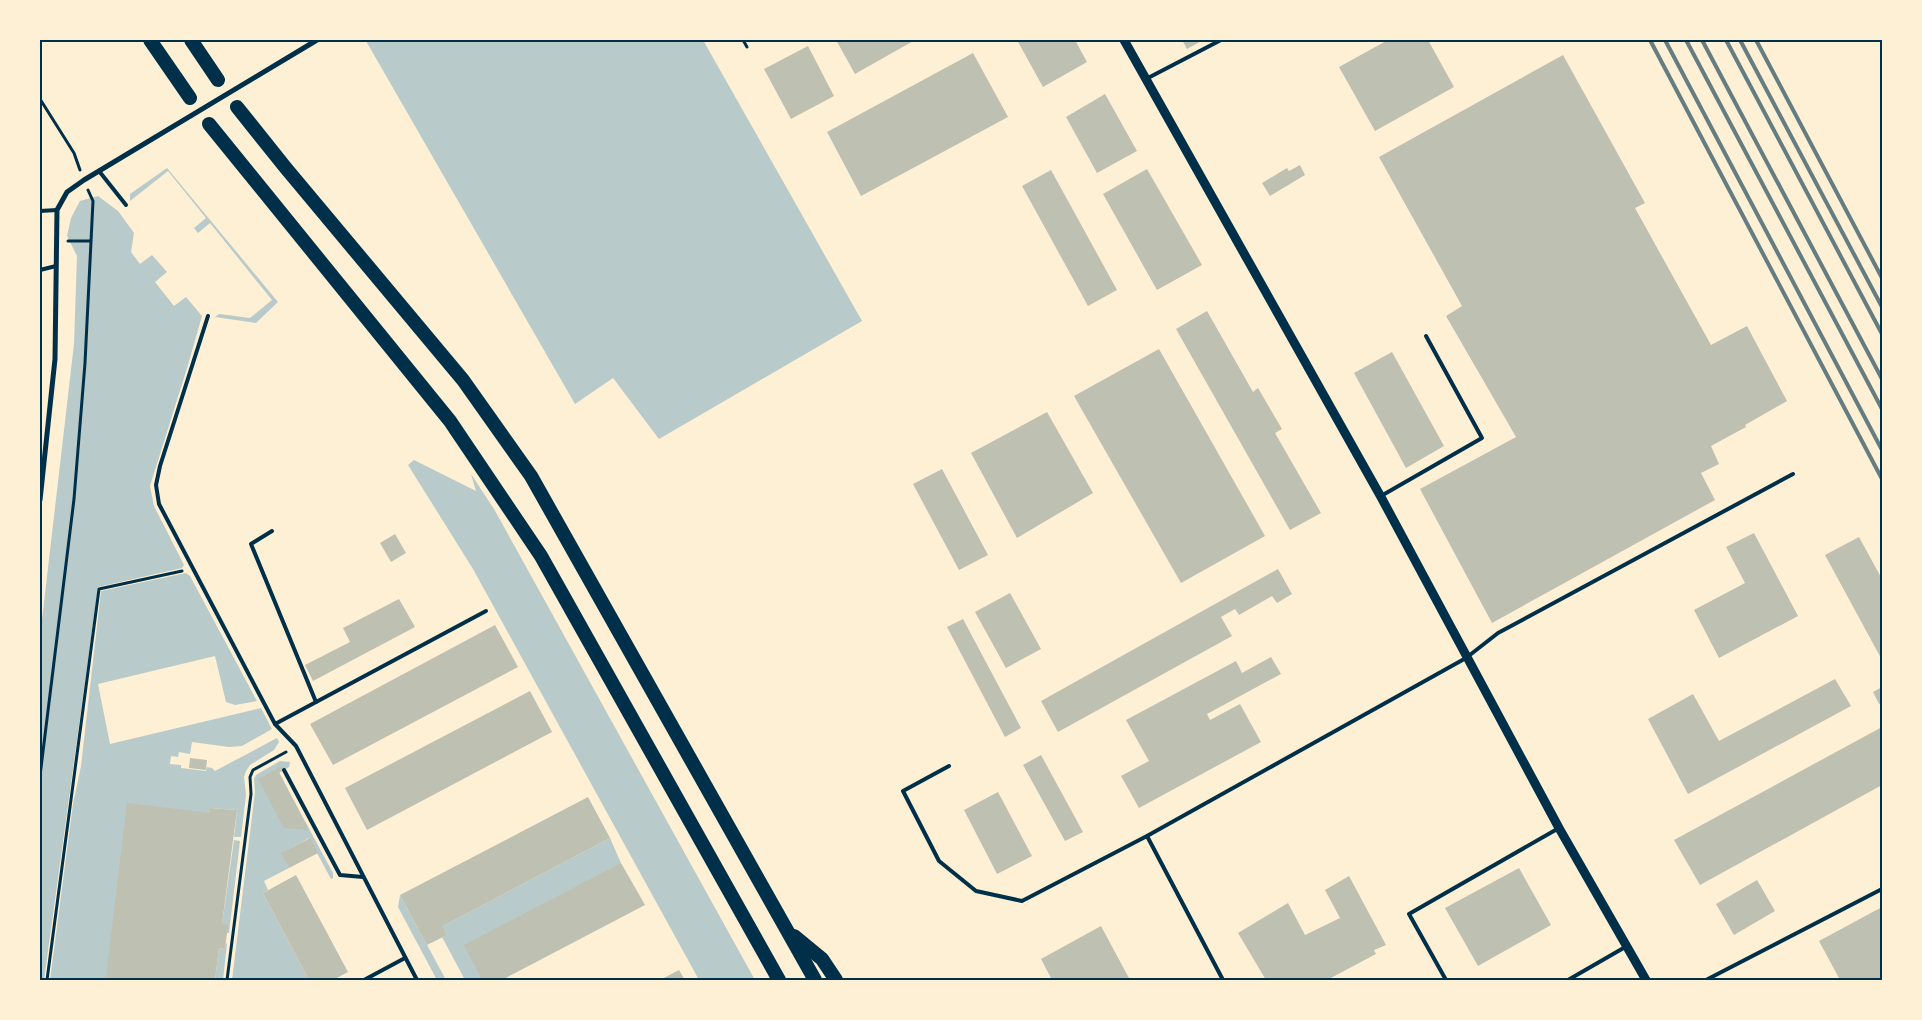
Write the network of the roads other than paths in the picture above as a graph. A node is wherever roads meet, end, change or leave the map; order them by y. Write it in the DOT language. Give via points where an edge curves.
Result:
graph roads {
  1 [pos="150,40"];
  2 [pos="191,40"];
  3 [pos="317,40"];
  4 [pos="1124,40"];
  5 [pos="1221,40"];
  6 [pos="1146,79"];
  7 [pos="218,80"];
  8 [pos="190,98"];
  9 [pos="237,107"];
  10 [pos="208,124"];
  11 [pos="99,172"];
  12 [pos="126,205"];
  13 [pos="57,210"];
  14 [pos="40,211"];
  15 [pos="56,266"];
  16 [pos="40,270"];
  17 [pos="208,316"];
  18 [pos="1426,336"];
  19 [pos="1793,474"];
  20 [pos="40,492"];
  21 [pos="1381,497"];
  22 [pos="40,500"];
  23 [pos="272,531"];
  24 [pos="486,611"];
  25 [pos="1466,658"];
  26 [pos="316,702"];
  27 [pos="275,724"];
  28 [pos="949,766"];
  29 [pos="284,770"];
  30 [pos="1559,828"];
  31 [pos="1147,836"];
  32 [pos="363,877"];
  33 [pos="1882,889"];
  34 [pos="788,930"];
  35 [pos="1627,946"];
  36 [pos="405,958"];
  37 [pos="364,980"];
  38 [pos="417,980"];
  39 [pos="779,980"];
  40 [pos="815,980"];
  41 [pos="836,980"];
  42 [pos="1223,980"];
  43 [pos="1446,980"];
  44 [pos="1568,980"];
  45 [pos="1646,980"];
  46 [pos="1706,980"];
  1 -- 8 [label="highway"];
  2 -- 7 [label="highway"];
  3 -- 11 [label="street"];
  4 -- 6 [label="street"];
  5 -- 6 [label="lane"];
  6 -- 21 [label="street"];
  9 -- 34 [label="highway" via="463,380 531,476"];
  10 -- 39 [label="highway" via="450,421 541,556"];
  11 -- 12 [label="lane"];
  11 -- 13 [label="street" via="68,192"];
  13 -- 14 [label="lane"];
  13 -- 15 [label="street"];
  15 -- 16 [label="lane"];
  15 -- 20 [label="street" via="55,359"];
  17 -- 27 [label="lane" via="160,466 156,485 159,504"];
  18 -- 21 [label="lane" via="1482,438"];
  19 -- 25 [label="lane" via="1498,633"];
  20 -- 22 [label="street"];
  21 -- 25 [label="street"];
  23 -- 26 [label="lane" via="251,544"];
  24 -- 26 [label="lane"];
  25 -- 30 [label="street"];
  25 -- 31 [label="lane"];
  26 -- 27 [label="lane"];
  27 -- 32 [label="lane" via="296,746"];
  28 -- 31 [label="lane" via="903,791 939,862 976,891 1022,901"];
  29 -- 32 [label="lane" via="340,875"];
  30 -- 35 [label="street"];
  30 -- 43 [label="lane" via="1409,914"];
  31 -- 42 [label="lane"];
  32 -- 36 [label="lane"];
  33 -- 46 [label="lane"];
  34 -- 40 [label="highway"];
  34 -- 41 [label="highway" via="822,958"];
  35 -- 44 [label="lane"];
  35 -- 45 [label="street"];
  36 -- 37 [label="lane"];
  36 -- 38 [label="lane"];
}
